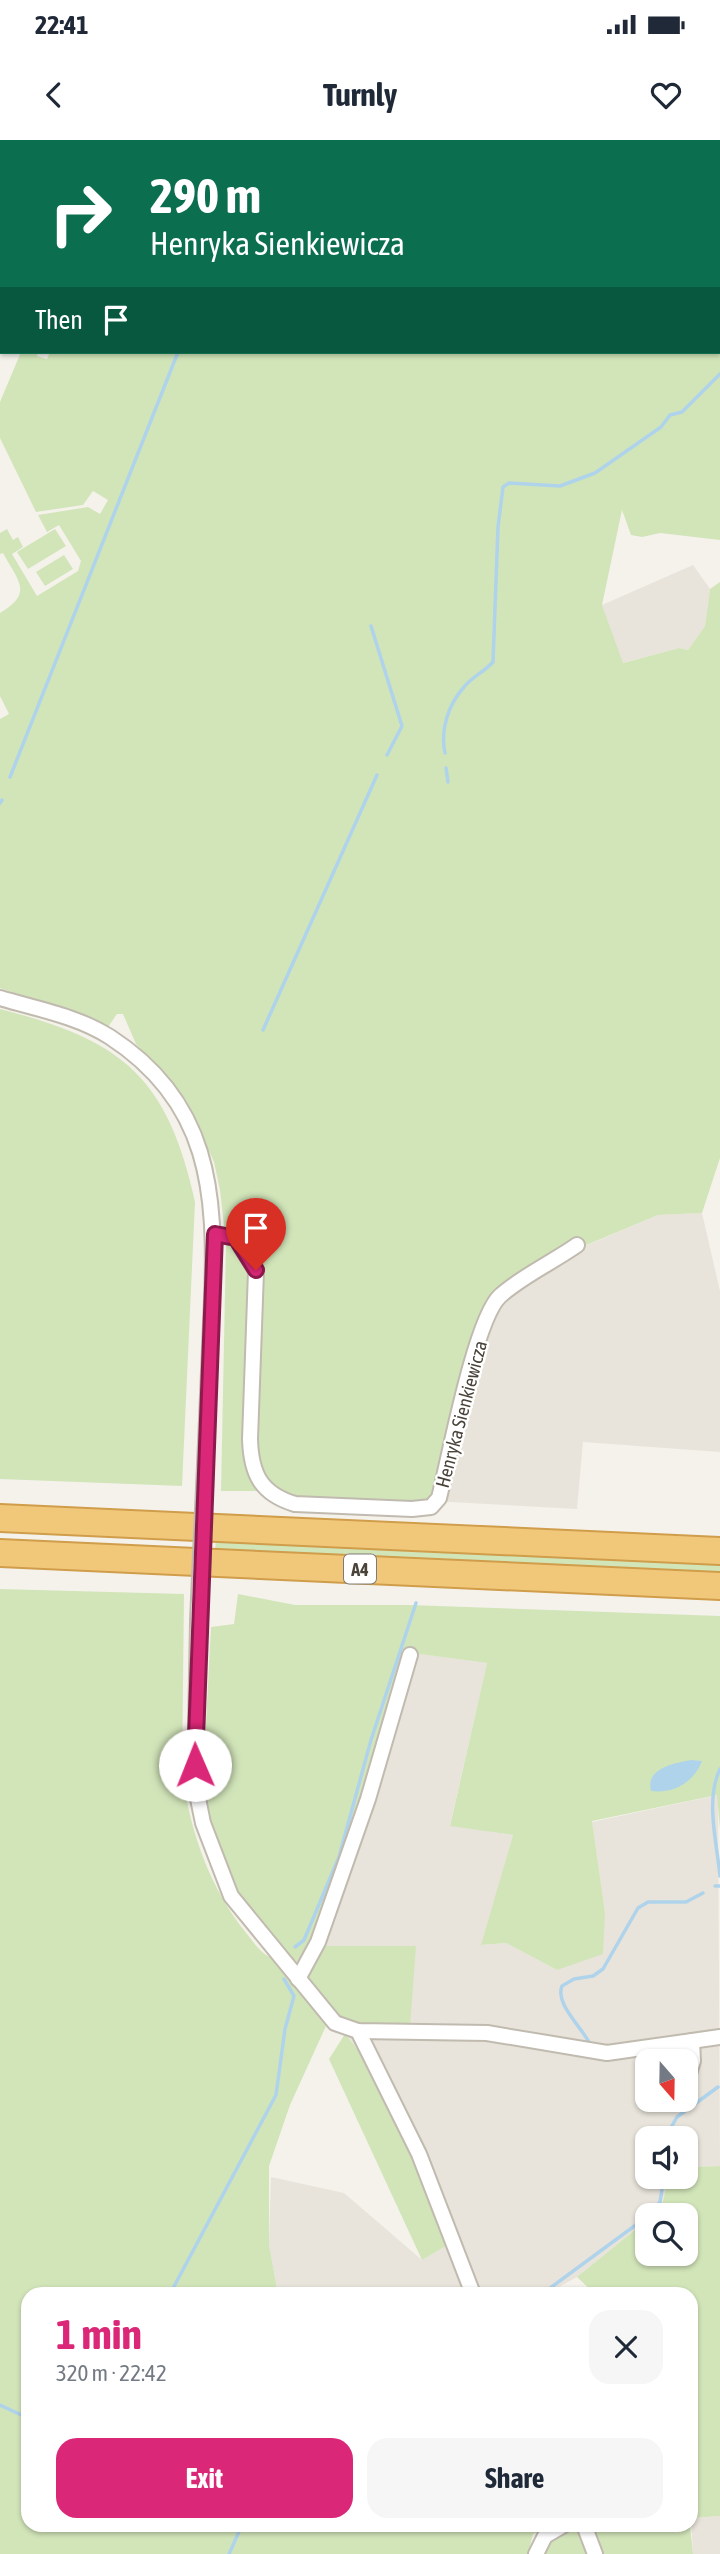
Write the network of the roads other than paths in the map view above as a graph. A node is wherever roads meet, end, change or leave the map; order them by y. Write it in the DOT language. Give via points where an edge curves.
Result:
graph roads {
  1 [pos="0,998"];
  2 [pos="215,1234"];
  3 [pos="577,1245"];
  4 [pos="0,1518"];
  5 [pos="720,1550"];
  6 [pos="0,1553"];
  7 [pos="720,1586"];
  8 [pos="410,1654"];
  9 [pos="298,1979"];
  10 [pos="358,2031"];
  11 [pos="720,2037"];
  12 [pos="692,2041"];
  13 [pos="692,2049"];
  14 [pos="470,2287"];
  15 [pos="552,2532"];
  16 [pos="587,2532"];
  17 [pos="536,2554"];
  18 [pos="595,2554"];
  1 -- 2 [label="street" via="58,1015 109,1037 169,1092 197,1139 205,1163"];
  2 -- 3 [label="street, Henryka Sienkiewicza" via="236,1238 256,1270 250,1439 258,1480 279,1499 295,1504 412,1509 430,1507 439,1498 488,1312 499,1297"];
  2 -- 9 [label="street, bridge" via="195,1784 203,1823 231,1896"];
  4 -- 5 [label="highway, A4"];
  6 -- 7 [label="highway, A4"];
  8 -- 9 [label="street" via="368,1799 318,1942"];
  9 -- 10 [label="street" via="327,2016"];
  10 -- 12 [label="street" via="487,2033 607,2053"];
  10 -- 14 [label="street" via="419,2154"];
  11 -- 12 [label="street"];
  12 -- 13 [label="street"];
  15 -- 17 [label="street"];
  16 -- 18 [label="street"];
}
